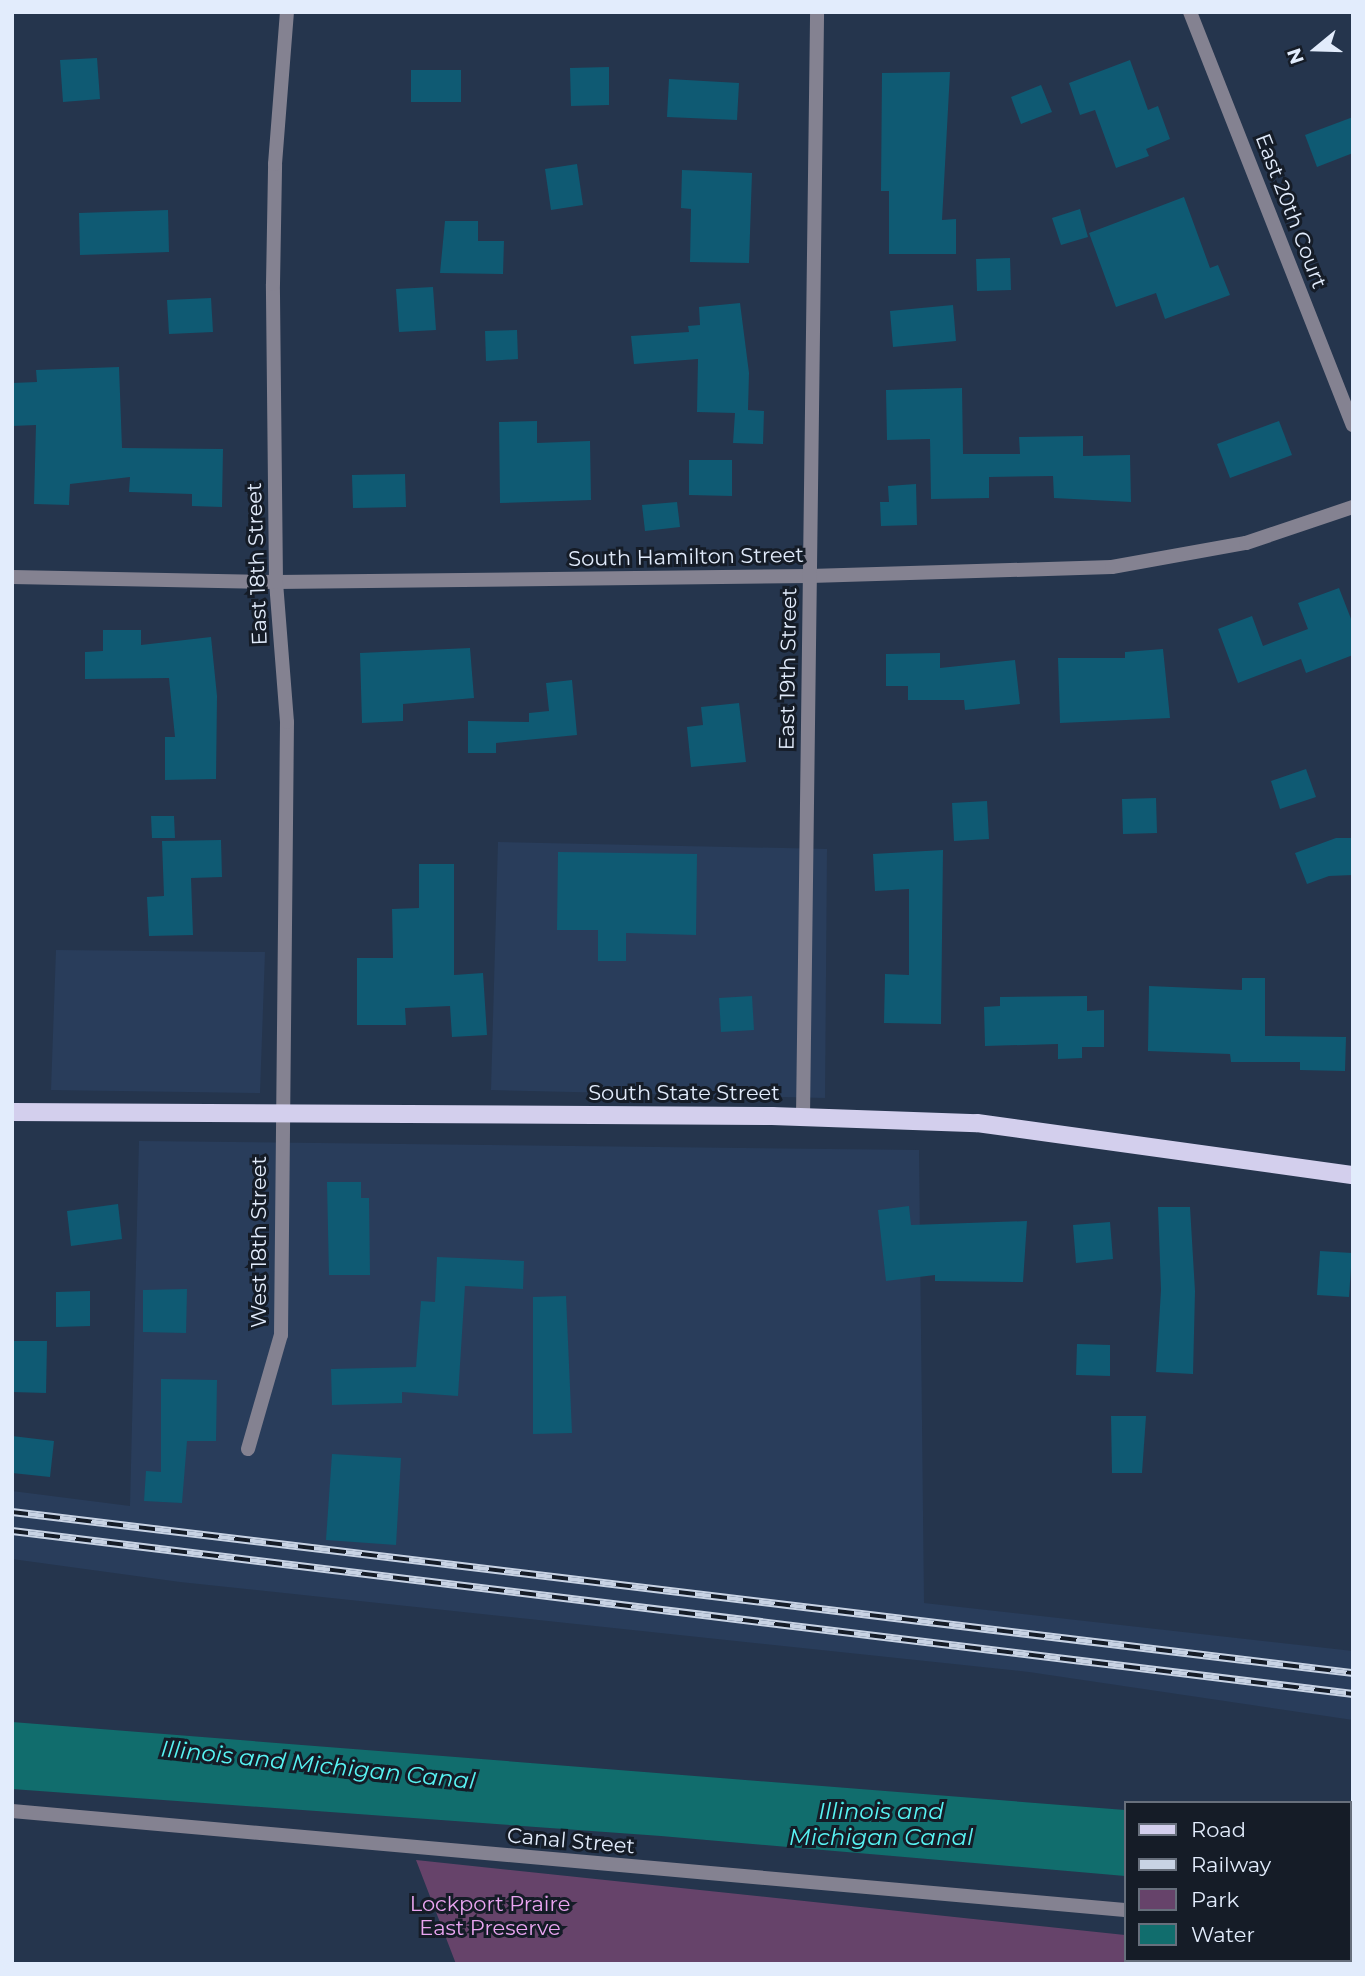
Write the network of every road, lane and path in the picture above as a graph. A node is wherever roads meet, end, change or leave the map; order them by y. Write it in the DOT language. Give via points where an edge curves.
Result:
graph roads {
  1 [pos="287,12"];
  2 [pos="817,12"];
  3 [pos="1190,12"];
  4 [pos="1353,425"];
  5 [pos="1353,507"];
  6 [pos="810,576"];
  7 [pos="12,577"];
  8 [pos="276,582"];
  9 [pos="12,1112"];
  10 [pos="281,1114"];
  11 [pos="803,1117"];
  12 [pos="1353,1175"];
  13 [pos="248,1449"];
  14 [pos="12,1811"];
  15 [pos="1124,1910"];
  1 -- 8 [label="street, East 18th Street" via="274,190"];
  2 -- 6 [label="street, East 19th Street"];
  3 -- 4 [label="street, East 20th Court"];
  5 -- 6 [label="street, South Hamilton Street" via="1246,544 1112,567"];
  6 -- 8 [label="street, South Hamilton Street"];
  6 -- 11 [label="street, East 19th Street"];
  7 -- 8 [label="street, South Hamilton Street"];
  8 -- 10 [label="street, East 18th Street" via="287,722"];
  9 -- 10 [label="main road, South State Street"];
  10 -- 11 [label="main road, South State Street"];
  10 -- 13 [label="street, West 18th Street" via="281,1335"];
  11 -- 12 [label="main road, South State Street" via="976,1123"];
  14 -- 15 [label="street, Canal Street"];
}
